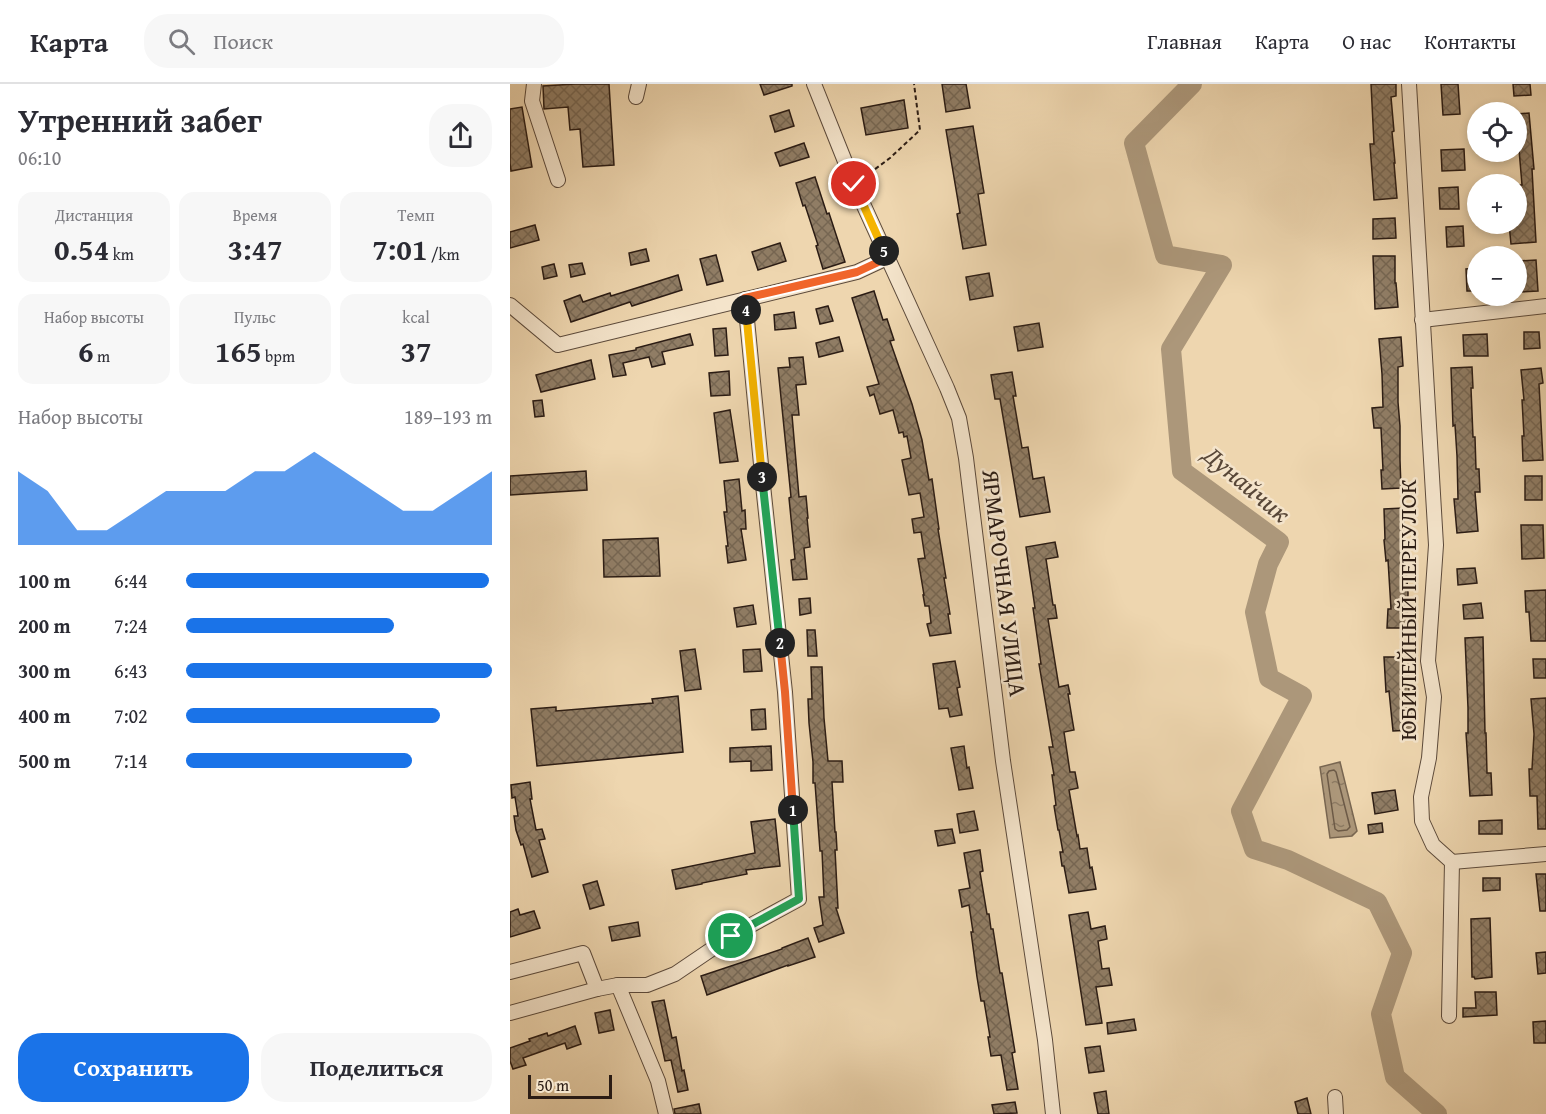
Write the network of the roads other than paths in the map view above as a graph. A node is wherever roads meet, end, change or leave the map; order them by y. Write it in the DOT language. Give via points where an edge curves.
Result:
graph roads {
  1 [pos="534,84"];
  2 [pos="814,84"];
  3 [pos="1410,84"];
  4 [pos="558,180"];
  5 [pos="887,258"];
  6 [pos="745,298"];
  7 [pos="510,305"];
  8 [pos="1546,306"];
  9 [pos="1422,320"];
  10 [pos="1546,854"];
  11 [pos="1452,862"];
  12 [pos="510,972"];
  13 [pos="618,985"];
  14 [pos="597,989"];
  15 [pos="510,1013"];
  16 [pos="1449,1016"];
  17 [pos="1335,1097"];
  18 [pos="666,1114"];
  19 [pos="1053,1114"];
  20 [pos="1336,1114"];
  1 -- 4 [label="street" via="532,100"];
  2 -- 5 [label="street, ЯРМАРОЧНАЯ УЛИЦА"];
  3 -- 9 [label="street, ЮБИЛЕЙНЫЙ ПЕРЕУЛОК"];
  5 -- 6 [label="street" via="857,272"];
  5 -- 19 [label="street, ЯРМАРОЧНАЯ УЛИЦА" via="959,418"];
  6 -- 7 [label="street" via="558,345"];
  6 -- 13 [label="street" via="785,692 799,899 731,936 675,975 647,985"];
  8 -- 9 [label="street"];
  9 -- 11 [label="street, ЮБИЛЕЙНЫЙ ПЕРЕУЛОК" via="1436,546 1428,661 1434,697 1430,758 1421,797 1422,821 1433,845"];
  10 -- 11 [label="street"];
  11 -- 16 [label="street"];
  12 -- 14 [label="street" via="584,953"];
  13 -- 14 [label="street"];
  13 -- 18 [label="street" via="658,1081"];
  14 -- 15 [label="street"];
  17 -- 20 [label="street"];
}
